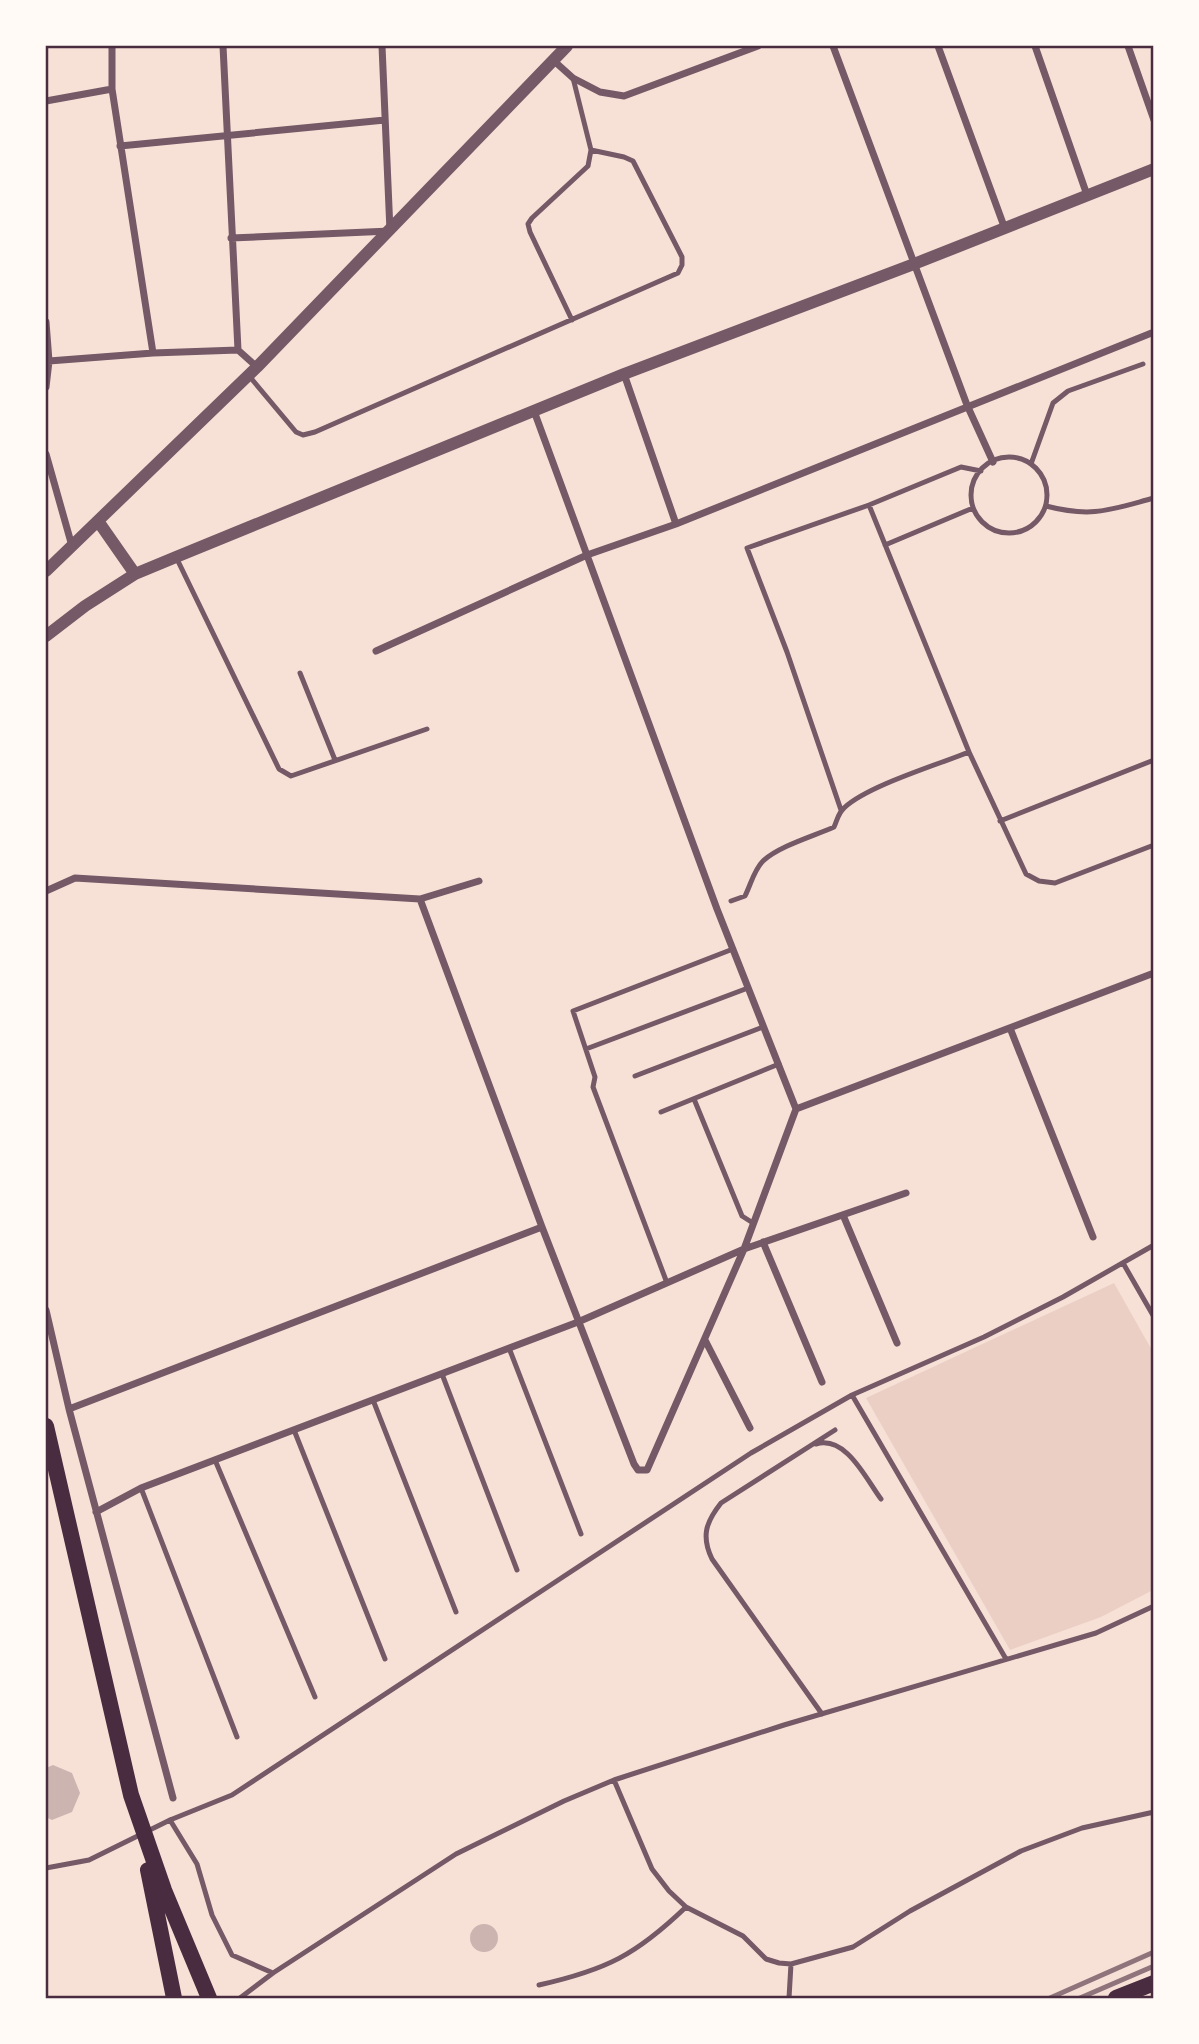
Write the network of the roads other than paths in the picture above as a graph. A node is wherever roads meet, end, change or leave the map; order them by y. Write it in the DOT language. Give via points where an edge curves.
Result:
graph roads {
  1 [pos="112,46"];
  2 [pos="223,46"];
  3 [pos="382,46"];
  4 [pos="567,46"];
  5 [pos="758,46"];
  6 [pos="833,46"];
  7 [pos="938,46"];
  8 [pos="1035,46"];
  9 [pos="1128,46"];
  10 [pos="553,60"];
  11 [pos="573,78"];
  12 [pos="112,89"];
  13 [pos="46,101"];
  14 [pos="385,120"];
  15 [pos="1153,120"];
  16 [pos="227,134"];
  17 [pos="120,146"];
  18 [pos="591,150"];
  19 [pos="1153,169"];
  20 [pos="1087,195"];
  21 [pos="1004,229"];
  22 [pos="390,231"];
  23 [pos="231,238"];
  24 [pos="915,264"];
  25 [pos="572,320"];
  26 [pos="46,323"];
  27 [pos="1153,332"];
  28 [pos="238,350"];
  29 [pos="153,353"];
  30 [pos="49,361"];
  31 [pos="1143,364"];
  32 [pos="252,371"];
  33 [pos="624,374"];
  34 [pos="46,387"];
  35 [pos="967,405"];
  36 [pos="534,411"];
  37 [pos="46,454"];
  38 [pos="993,462"];
  39 [pos="1031,464"];
  40 [pos="981,471"];
  41 [pos="1153,498"];
  42 [pos="869,505"];
  43 [pos="1046,506"];
  44 [pos="973,508"];
  45 [pos="98,521"];
  46 [pos="676,524"];
  47 [pos="885,545"];
  48 [pos="72,546"];
  49 [pos="587,555"];
  50 [pos="176,557"];
  51 [pos="46,570"];
  52 [pos="135,574"];
  53 [pos="46,636"];
  54 [pos="376,651"];
  55 [pos="300,673"];
  56 [pos="427,729"];
  57 [pos="969,752"];
  58 [pos="335,760"];
  59 [pos="1153,760"];
  60 [pos="841,810"];
  61 [pos="1000,821"];
  62 [pos="1153,845"];
  63 [pos="479,881"];
  64 [pos="46,891"];
  65 [pos="420,900"];
  66 [pos="732,901"];
  67 [pos="733,949"];
  68 [pos="1153,973"];
  69 [pos="748,988"];
  70 [pos="764,1027"];
  71 [pos="1010,1028"];
  72 [pos="586,1049"];
  73 [pos="779,1065"];
  74 [pos="635,1076"];
  75 [pos="694,1099"];
  76 [pos="796,1109"];
  77 [pos="661,1112"];
  78 [pos="906,1193"];
  79 [pos="843,1215"];
  80 [pos="753,1223"];
  81 [pos="542,1227"];
  82 [pos="1093,1237"];
  83 [pos="763,1242"];
  84 [pos="1153,1245"];
  85 [pos="744,1250"];
  86 [pos="1123,1263"];
  87 [pos="667,1283"];
  88 [pos="46,1310"];
  89 [pos="1153,1317"];
  90 [pos="578,1322"];
  91 [pos="705,1340"];
  92 [pos="897,1343"];
  93 [pos="509,1348"];
  94 [pos="442,1374"];
  95 [pos="822,1382"];
  96 [pos="852,1395"];
  97 [pos="373,1400"];
  98 [pos="69,1409"];
  99 [pos="750,1428"];
  100 [pos="46,1429"];
  101 [pos="295,1430"];
  102 [pos="835,1430"];
  103 [pos="809,1446"];
  104 [pos="215,1460"];
  105 [pos="141,1488"];
  106 [pos="881,1499"];
  107 [pos="96,1512"];
  108 [pos="581,1534"];
  109 [pos="517,1570"];
  110 [pos="1153,1606"];
  111 [pos="456,1612"];
  112 [pos="385,1659"];
  113 [pos="1006,1659"];
  114 [pos="315,1697"];
  115 [pos="822,1714"];
  116 [pos="237,1737"];
  117 [pos="614,1780"];
  118 [pos="173,1798"];
  119 [pos="1153,1812"];
  120 [pos="170,1820"];
  121 [pos="46,1868"];
  122 [pos="686,1907"];
  123 [pos="791,1964"];
  124 [pos="273,1973"];
  125 [pos="1153,1983"];
  126 [pos="539,1985"];
  127 [pos="174,1998"];
  128 [pos="209,1998"];
  129 [pos="240,1998"];
  130 [pos="789,1998"];
  131 [pos="1116,1998"];
  1 -- 12 [label="street"];
  2 -- 16 [label="street"];
  3 -- 14 [label="street"];
  4 -- 10 [label="street"];
  5 -- 11 [label="street" via="624,96 600,92"];
  6 -- 24 [label="street"];
  7 -- 21 [label="street"];
  8 -- 20 [label="street"];
  9 -- 15 [label="street"];
  10 -- 11 [label="street"];
  10 -- 22 [label="street"];
  11 -- 18 [label="lane"];
  12 -- 13 [label="street"];
  12 -- 17 [label="street"];
  14 -- 16 [label="street"];
  14 -- 22 [label="street"];
  16 -- 17 [label="street"];
  16 -- 23 [label="street"];
  17 -- 29 [label="street"];
  18 -- 25 [label="lane" via="588,166 528,225"];
  18 -- 25 [label="lane" via="633,161 682,265 678,273"];
  19 -- 20 [label="street"];
  20 -- 21 [label="street"];
  21 -- 24 [label="street"];
  22 -- 23 [label="street"];
  22 -- 32 [label="street"];
  23 -- 28 [label="street"];
  24 -- 33 [label="street"];
  24 -- 35 [label="street"];
  25 -- 32 [label="lane" via="303,435 296,432"];
  26 -- 30 [label="street"];
  27 -- 35 [label="street"];
  28 -- 29 [label="street"];
  28 -- 32 [label="street"];
  29 -- 30 [label="street"];
  30 -- 34 [label="street"];
  31 -- 39 [label="lane" via="1068,391 1053,403"];
  32 -- 45 [label="street"];
  33 -- 36 [label="street"];
  33 -- 46 [label="street"];
  35 -- 38 [label="street"];
  35 -- 46 [label="street"];
  36 -- 49 [label="street"];
  36 -- 50 [label="street"];
  37 -- 48 [label="street"];
  38 -- 39 [label="lane" via="1016,458"];
  38 -- 40 [label="lane"];
  39 -- 43 [label="lane" via="1042,475"];
  40 -- 42 [label="lane" via="961,467"];
  40 -- 44 [label="lane" via="971,492"];
  41 -- 43 [label="lane" via="1099,513 1071,513"];
  42 -- 47 [label="lane"];
  42 -- 60 [label="lane" via="747,548"];
  43 -- 44 [label="lane" via="1032,525 1010,534 981,522"];
  44 -- 47 [label="lane"];
  45 -- 48 [label="street"];
  45 -- 52 [label="street"];
  46 -- 49 [label="street"];
  47 -- 57 [label="lane"];
  48 -- 51 [label="street"];
  49 -- 54 [label="street"];
  49 -- 67 [label="street"];
  50 -- 52 [label="street"];
  50 -- 58 [label="lane" via="279,769 291,776"];
  52 -- 53 [label="street"];
  55 -- 58 [label="lane"];
  56 -- 58 [label="lane"];
  57 -- 60 [label="lane" via="876,789"];
  57 -- 61 [label="lane"];
  59 -- 61 [label="lane"];
  60 -- 66 [label="lane" via="834,827 764,861 745,896"];
  61 -- 62 [label="lane" via="1026,874 1039,881 1055,883"];
  63 -- 65 [label="street"];
  64 -- 65 [label="street" via="75,878"];
  65 -- 81 [label="street"];
  67 -- 69 [label="street"];
  67 -- 72 [label="lane" via="573,1011"];
  68 -- 71 [label="street"];
  69 -- 70 [label="street"];
  69 -- 72 [label="lane"];
  70 -- 73 [label="street"];
  70 -- 74 [label="lane"];
  71 -- 76 [label="street"];
  71 -- 82 [label="street"];
  72 -- 87 [label="lane" via="595,1077 593,1087"];
  73 -- 75 [label="lane"];
  73 -- 76 [label="street"];
  75 -- 77 [label="lane"];
  75 -- 80 [label="lane" via="741,1216"];
  76 -- 80 [label="street"];
  78 -- 79 [label="street"];
  79 -- 83 [label="street"];
  79 -- 92 [label="street"];
  80 -- 85 [label="street"];
  81 -- 90 [label="street"];
  81 -- 98 [label="street"];
  83 -- 85 [label="street"];
  83 -- 95 [label="street"];
  84 -- 86 [label="lane"];
  85 -- 87 [label="street"];
  85 -- 91 [label="street"];
  86 -- 89 [label="lane"];
  86 -- 96 [label="lane" via="984,1337"];
  87 -- 90 [label="street"];
  88 -- 98 [label="street"];
  90 -- 91 [label="street" via="634,1464 642,1471 651,1463"];
  90 -- 93 [label="street"];
  91 -- 99 [label="street"];
  93 -- 94 [label="street"];
  93 -- 108 [label="lane"];
  94 -- 97 [label="street"];
  94 -- 109 [label="lane"];
  96 -- 113 [label="lane"];
  96 -- 120 [label="lane" via="751,1453 232,1795"];
  97 -- 101 [label="street"];
  97 -- 111 [label="lane"];
  98 -- 107 [label="street"];
  100 -- 127 [label="main road"];
  100 -- 128 [label="main road" via="131,1795"];
  101 -- 104 [label="street"];
  101 -- 112 [label="lane"];
  102 -- 103 [label="lane"];
  103 -- 106 [label="lane" via="825,1441 839,1446"];
  103 -- 115 [label="lane" via="721,1503 708,1520 705,1534 712,1559"];
  104 -- 105 [label="street"];
  104 -- 114 [label="lane"];
  105 -- 107 [label="street"];
  105 -- 116 [label="lane"];
  107 -- 118 [label="street"];
  110 -- 113 [label="lane" via="1096,1633"];
  113 -- 115 [label="lane"];
  115 -- 117 [label="lane"];
  117 -- 122 [label="lane" via="652,1869"];
  117 -- 124 [label="lane" via="456,1854"];
  119 -- 123 [label="lane" via="1082,1828 1021,1851 853,1947"];
  120 -- 121 [label="lane" via="89,1860"];
  120 -- 124 [label="lane" via="197,1864 212,1915 232,1955"];
  122 -- 123 [label="lane" via="743,1936 766,1959"];
  122 -- 126 [label="lane" via="657,1935 623,1958 584,1975"];
  123 -- 130 [label="lane"];
  124 -- 129 [label="lane"];
  125 -- 131 [label="main road"];
}
